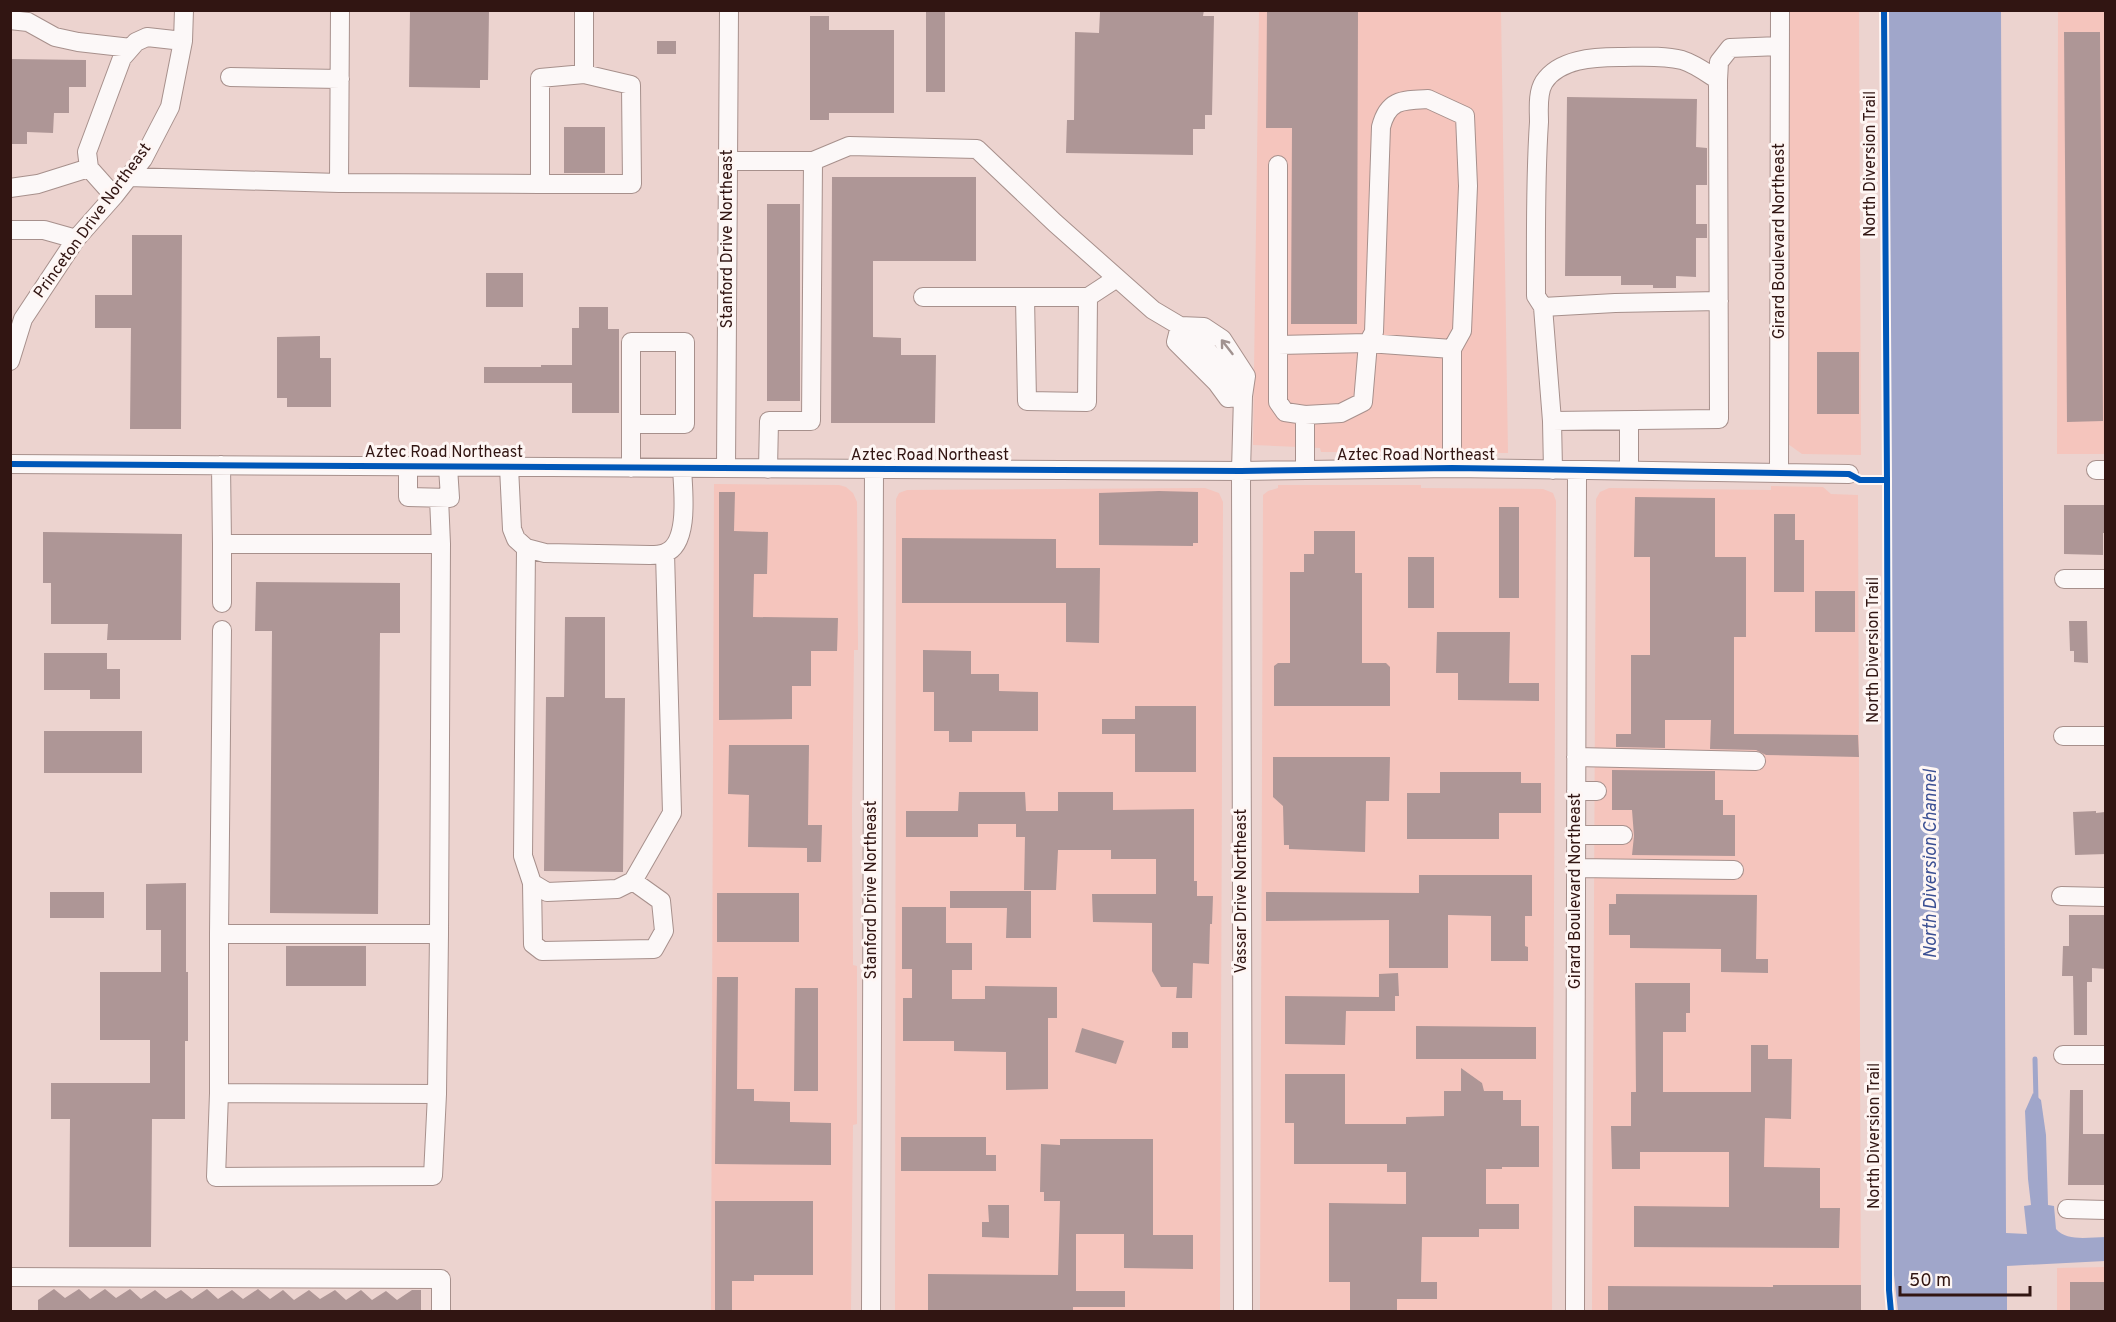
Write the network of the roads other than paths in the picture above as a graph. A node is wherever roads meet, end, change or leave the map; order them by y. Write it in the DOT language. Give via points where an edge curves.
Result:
graph roads {
  1 [pos="184,10"];
  2 [pos="340,10"];
  3 [pos="584,10"];
  4 [pos="729,10"];
  5 [pos="1780,10"];
  6 [pos="10,20"];
  7 [pos="183,41"];
  8 [pos="1780,46"];
  9 [pos="131,48"];
  10 [pos="584,74"];
  11 [pos="230,77"];
  12 [pos="340,79"];
  13 [pos="1718,80"];
  14 [pos="728,161"];
  15 [pos="813,161"];
  16 [pos="1278,165"];
  17 [pos="88,168"];
  18 [pos="128,177"];
  19 [pos="339,183"];
  20 [pos="540,183"];
  21 [pos="10,188"];
  22 [pos="114,196"];
  23 [pos="10,230"];
  24 [pos="76,239"];
  25 [pos="1117,278"];
  26 [pos="924,297"];
  27 [pos="1088,297"];
  28 [pos="1025,298"];
  29 [pos="1719,301"];
  30 [pos="1544,307"];
  31 [pos="17,319"];
  32 [pos="1180,326"];
  33 [pos="1368,343"];
  34 [pos="1278,345"];
  35 [pos="1452,349"];
  36 [pos="10,361"];
  37 [pos="1243,396"];
  38 [pos="1305,415"];
  39 [pos="1552,421"];
  40 [pos="1629,422"];
  41 [pos="631,424"];
  42 [pos="10,464"];
  43 [pos="221,465"];
  44 [pos="408,466"];
  45 [pos="448,467"];
  46 [pos="509,467"];
  47 [pos="631,468"];
  48 [pos="682,468"];
  49 [pos="726,468"];
  50 [pos="1452,468"];
  51 [pos="768,469"];
  52 [pos="874,469"];
  53 [pos="1305,470"];
  54 [pos="1553,470"];
  55 [pos="1629,470"];
  56 [pos="1241,471"];
  57 [pos="1577,471"];
  58 [pos="1779,472"];
  59 [pos="1849,474"];
  60 [pos="439,498"];
  61 [pos="222,544"];
  62 [pos="441,544"];
  63 [pos="526,548"];
  64 [pos="665,553"];
  65 [pos="2064,579"];
  66 [pos="2106,579"];
  67 [pos="222,603"];
  68 [pos="222,630"];
  69 [pos="2063,736"];
  70 [pos="2106,736"];
  71 [pos="1576,757"];
  72 [pos="1756,761"];
  73 [pos="1576,790"];
  74 [pos="1597,791"];
  75 [pos="1576,834"];
  76 [pos="1623,835"];
  77 [pos="1576,868"];
  78 [pos="1734,870"];
  79 [pos="633,881"];
  80 [pos="532,883"];
  81 [pos="2061,897"];
  82 [pos="2106,897"];
  83 [pos="219,934"];
  84 [pos="439,934"];
  85 [pos="2063,1055"];
  86 [pos="2106,1055"];
  87 [pos="219,1093"];
  88 [pos="437,1094"];
  89 [pos="2067,1209"];
  90 [pos="2106,1210"];
  91 [pos="10,1276"];
  92 [pos="441,1311"];
  93 [pos="871,1311"];
  94 [pos="1243,1311"];
  95 [pos="1575,1311"];
  1 -- 7 [label="street, Princeton Drive Northeast"];
  2 -- 12 [label="street"];
  3 -- 10 [label="street"];
  4 -- 14 [label="street, Stanford Drive Northeast"];
  5 -- 8 [label="street, Girard Boulevard Northeast"];
  6 -- 9 [label="street" via="28,22 55,37"];
  7 -- 9 [label="street" via="147,38"];
  7 -- 18 [label="street, Princeton Drive Northeast" via="170,107 143,159"];
  8 -- 13 [label="street" via="1730,48 1719,62"];
  8 -- 58 [label="street, Girard Boulevard Northeast"];
  9 -- 17 [label="street" via="122,58 87,152"];
  10 -- 20 [label="street" via="540,78"];
  10 -- 20 [label="street" via="631,85 632,184"];
  11 -- 12 [label="street"];
  12 -- 19 [label="street"];
  13 -- 29 [label="street"];
  13 -- 30 [label="street" via="1683,60 1602,57 1572,62 1554,71 1544,83 1540,93 1537,155 1536,296"];
  14 -- 15 [label="street"];
  14 -- 49 [label="street, Stanford Drive Northeast"];
  15 -- 25 [label="street" via="849,146 977,149"];
  15 -- 51 [label="street" via="811,421 769,421"];
  16 -- 34 [label="street"];
  17 -- 21 [label="street" via="38,184"];
  17 -- 22 [label="street"];
  18 -- 19 [label="street"];
  18 -- 22 [label="street, Princeton Drive Northeast"];
  19 -- 20 [label="street"];
  22 -- 24 [label="street, Princeton Drive Northeast"];
  23 -- 24 [label="street" via="44,230"];
  24 -- 31 [label="street, Princeton Drive Northeast"];
  25 -- 27 [label="street"];
  25 -- 32 [label="street" via="1153,310"];
  26 -- 28 [label="street"];
  27 -- 28 [label="street"];
  27 -- 28 [label="street" via="1087,402 1027,401"];
  29 -- 30 [label="street"];
  29 -- 40 [label="street" via="1719,419"];
  30 -- 39 [label="street"];
  31 -- 36 [label="street, Princeton Drive Northeast"];
  32 -- 37 [label="street" via="1176,342 1228,398"];
  37 -- 32 [label="street, Vassar Drive Northeast, one-way" via="1246,376 1222,339 1204,327"];
  33 -- 34 [label="street"];
  33 -- 35 [label="street"];
  33 -- 35 [label="street" via="1374,332 1384,113 1401,100 1428,99 1465,116 1468,186 1462,331"];
  33 -- 38 [label="street" via="1363,402 1341,413"];
  34 -- 38 [label="street" via="1278,402 1285,412"];
  35 -- 50 [label="street"];
  37 -- 56 [label="street, Vassar Drive Northeast"];
  38 -- 53 [label="street"];
  39 -- 40 [label="street"];
  39 -- 54 [label="street"];
  40 -- 55 [label="street"];
  41 -- 41 [label="street" via="631,342 685,342 685,424"];
  41 -- 47 [label="street"];
  42 -- 43 [label="street, Aztec Road Northeast"];
  43 -- 44 [label="street, Aztec Road Northeast"];
  43 -- 61 [label="street"];
  44 -- 45 [label="street, Aztec Road Northeast"];
  44 -- 60 [label="street" via="408,497"];
  45 -- 46 [label="street, Aztec Road Northeast"];
  45 -- 60 [label="street" via="450,498"];
  46 -- 47 [label="street, Aztec Road Northeast"];
  46 -- 63 [label="street" via="512,529"];
  47 -- 48 [label="street, Aztec Road Northeast"];
  48 -- 49 [label="street, Aztec Road Northeast"];
  48 -- 64 [label="street" via="680,536"];
  49 -- 51 [label="street, Aztec Road Northeast"];
  50 -- 53 [label="street, Aztec Road Northeast"];
  50 -- 54 [label="street, Aztec Road Northeast"];
  51 -- 52 [label="street, Aztec Road Northeast"];
  52 -- 56 [label="street, Aztec Road Northeast"];
  52 -- 93 [label="street, Stanford Drive Northeast"];
  53 -- 56 [label="street, Aztec Road Northeast"];
  54 -- 57 [label="street, Aztec Road Northeast"];
  55 -- 57 [label="street, Aztec Road Northeast"];
  55 -- 58 [label="street, Aztec Road Northeast"];
  56 -- 94 [label="street, Vassar Drive Northeast"];
  57 -- 71 [label="street, Girard Boulevard Northeast"];
  58 -- 59 [label="street, Aztec Road Northeast"];
  60 -- 62 [label="street"];
  61 -- 62 [label="street"];
  61 -- 67 [label="street"];
  62 -- 84 [label="street"];
  63 -- 64 [label="street" via="556,553"];
  63 -- 80 [label="street" via="523,856"];
  64 -- 79 [label="street" via="672,813"];
  65 -- 66 [label="street"];
  68 -- 83 [label="street"];
  69 -- 70 [label="street"];
  71 -- 72 [label="street"];
  71 -- 73 [label="street, Girard Boulevard Northeast"];
  73 -- 74 [label="street"];
  73 -- 75 [label="street, Girard Boulevard Northeast"];
  75 -- 76 [label="street"];
  75 -- 77 [label="street, Girard Boulevard Northeast"];
  77 -- 78 [label="street"];
  77 -- 95 [label="street, Girard Boulevard Northeast"];
  79 -- 80 [label="street" via="617,889 547,892"];
  79 -- 80 [label="street" via="662,901 664,931 654,949 542,951 532,944"];
  81 -- 82 [label="street"];
  83 -- 84 [label="street"];
  83 -- 87 [label="street"];
  84 -- 88 [label="street"];
  85 -- 86 [label="street"];
  87 -- 88 [label="street"];
  87 -- 88 [label="street" via="216,1177 433,1176"];
  89 -- 90 [label="street"];
  91 -- 92 [label="street" via="441,1279"];
}
